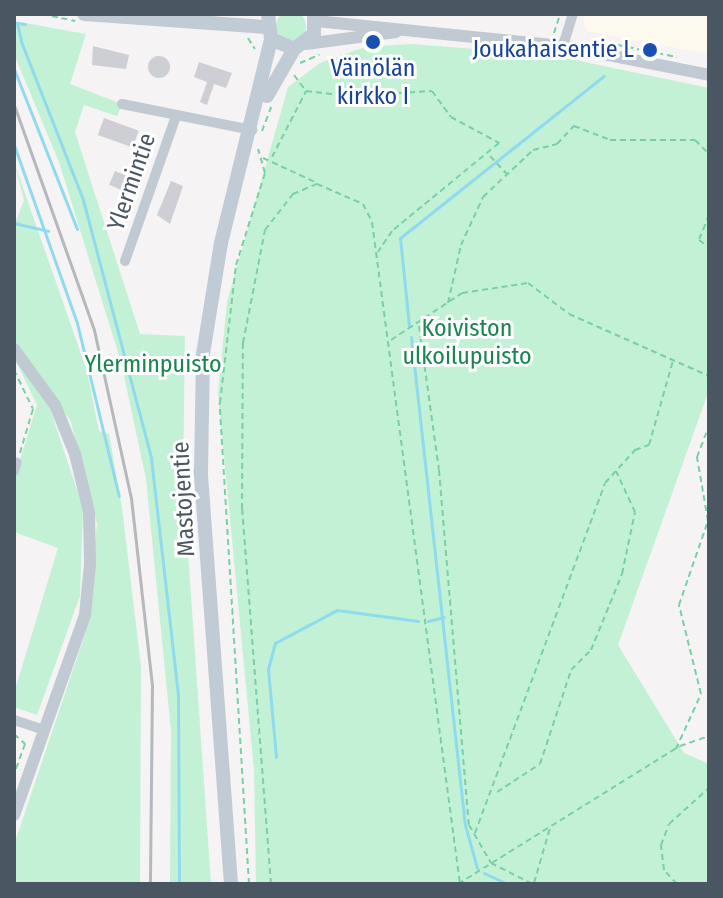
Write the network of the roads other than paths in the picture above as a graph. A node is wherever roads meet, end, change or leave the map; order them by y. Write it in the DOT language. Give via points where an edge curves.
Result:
graph roads {
  1 [pos="223,14"];
  2 [pos="573,14"];
  3 [pos="83,18"];
  4 [pos="315,18"];
  5 [pos="175,20"];
  6 [pos="268,27"];
  7 [pos="423,30"];
  8 [pos="300,46"];
  9 [pos="563,46"];
  10 [pos="709,75"];
  11 [pos="122,104"];
  12 [pos="176,116"];
  13 [pos="254,124"];
  14 [pos="125,261"];
  15 [pos="14,349"];
  16 [pos="14,720"];
  17 [pos="44,730"];
  18 [pos="14,815"];
  19 [pos="231,884"];
  1 -- 5 [label="main road"];
  2 -- 9 [label="street"];
  3 -- 5 [label="main road"];
  4 -- 7 [label="street"];
  4 -- 8 [label="main road, Mastojentie"];
  5 -- 6 [label="main road"];
  6 -- 8 [label="main road"];
  6 -- 13 [label="main road, Mastojentie" via="269,60"];
  7 -- 8 [label="street"];
  7 -- 9 [label="street"];
  8 -- 13 [label="main road, Mastojentie"];
  9 -- 10 [label="street"];
  11 -- 12 [label="street, Ylermintie"];
  12 -- 13 [label="street, Ylermintie"];
  12 -- 14 [label="street, Ylermintie"];
  13 -- 19 [label="main road, Mastojentie" via="221,243 203,354 201,471"];
  15 -- 17 [label="street" via="55,405 89,512 85,615"];
  16 -- 17 [label="street"];
  17 -- 18 [label="street"];
}
